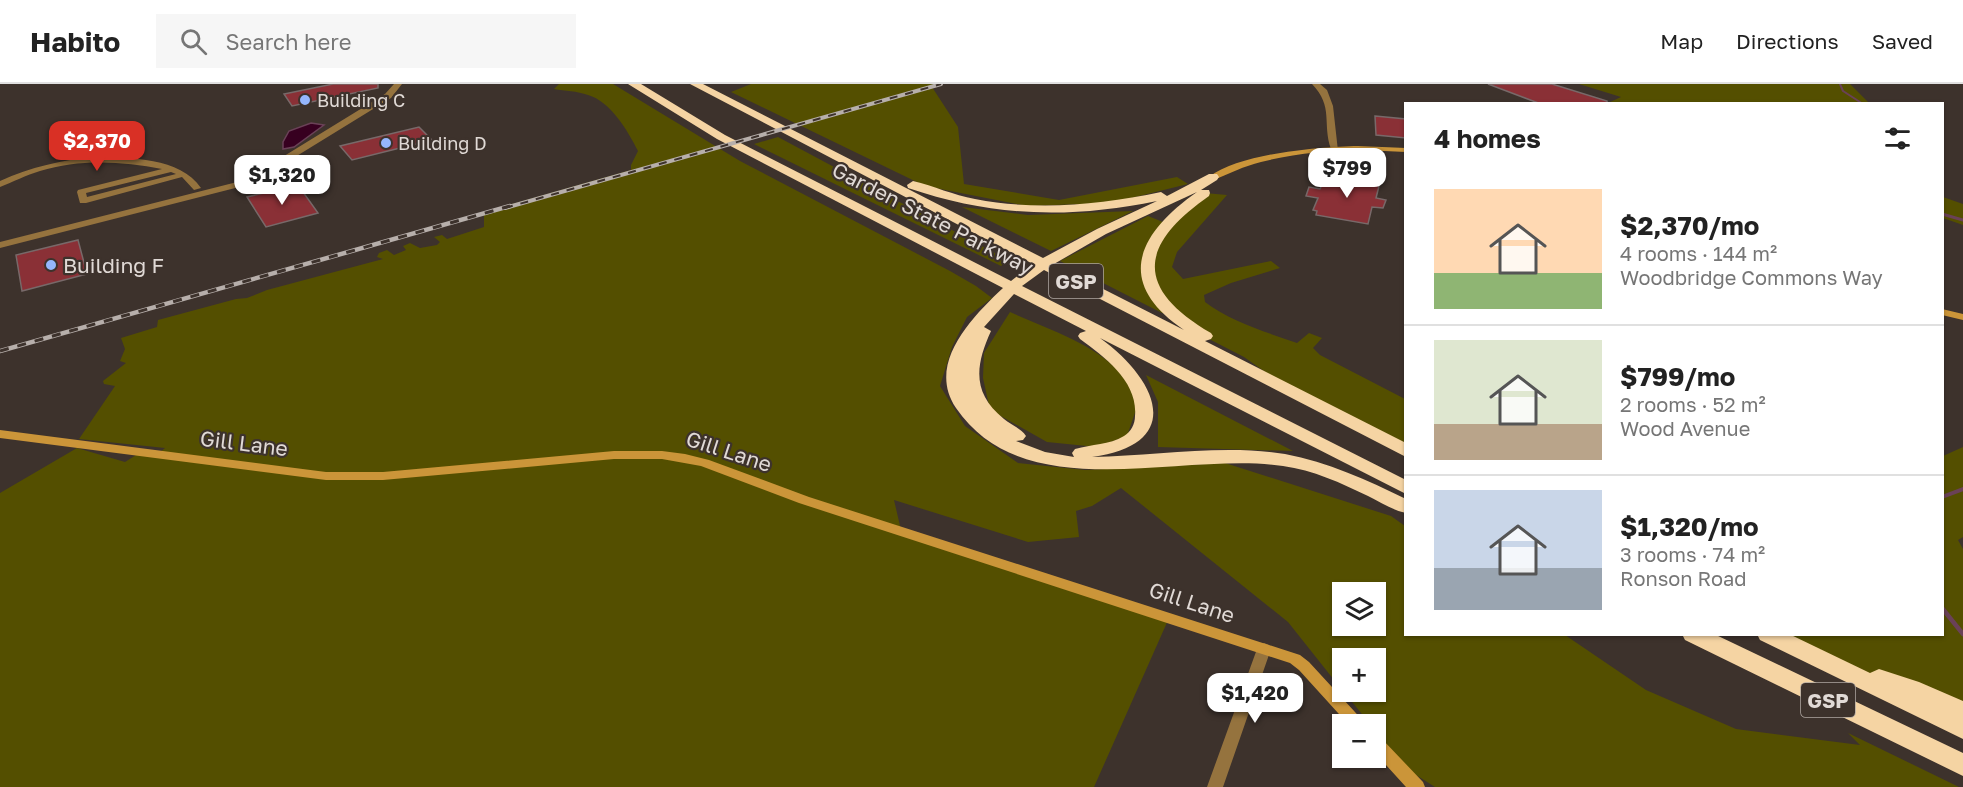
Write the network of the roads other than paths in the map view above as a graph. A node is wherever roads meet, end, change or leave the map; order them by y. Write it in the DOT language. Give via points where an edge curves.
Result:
graph roads {
  1 [pos="398,84"];
  2 [pos="633,84"];
  3 [pos="695,84"];
  4 [pos="1316,84"];
  5 [pos="1335,149"];
  6 [pos="1404,150"];
  7 [pos="851,164"];
  8 [pos="171,169"];
  9 [pos="184,174"];
  10 [pos="1217,179"];
  11 [pos="0,184"];
  12 [pos="197,188"];
  13 [pos="0,245"];
  14 [pos="1024,292"];
  15 [pos="1944,312"];
  16 [pos="1963,317"];
  17 [pos="979,329"];
  18 [pos="1302,398"];
  19 [pos="0,434"];
  20 [pos="1404,450"];
  21 [pos="1404,487"];
  22 [pos="1404,506"];
  23 [pos="1697,636"];
  24 [pos="1771,636"];
  25 [pos="1264,649"];
  26 [pos="1811,656"];
  27 [pos="1963,712"];
  28 [pos="1349,714"];
  29 [pos="1963,729"];
  30 [pos="1386,754"];
  31 [pos="1963,765"];
  32 [pos="1215,787"];
  33 [pos="1417,787"];
  1 -- 13 [label="street" via="388,96 248,182"];
  2 -- 14 [label="highway, Garden State Parkway / GSP" via="760,159"];
  3 -- 7 [label="highway, Garden State Parkway / GSP"];
  4 -- 5 [label="street" via="1331,111"];
  5 -- 6 [label="street"];
  5 -- 10 [label="street" via="1257,162"];
  7 -- 10 [label="highway" via="959,200 1043,210 1124,204"];
  7 -- 18 [label="highway, Garden State Parkway / GSP"];
  8 -- 9 [label="street"];
  8 -- 9 [label="street" via="81,192 83,201"];
  8 -- 11 [label="street" via="87,159 45,167"];
  9 -- 12 [label="street"];
  10 -- 17 [label="highway" via="1076,247"];
  10 -- 18 [label="highway" via="1168,224 1150,253 1149,283 1162,303 1189,326 1244,357"];
  14 -- 17 [label="highway" via="1104,348 1133,377 1146,406 1144,424 1137,434 1110,449 1072,452 1034,443 1004,428 981,408 971,389 971,362"];
  14 -- 21 [label="highway, Garden State Parkway / GSP"];
  15 -- 16 [label="street"];
  17 -- 22 [label="highway" via="956,360 957,395 980,426 1022,451 1074,463 1277,459 1330,472"];
  18 -- 20 [label="highway, Garden State Parkway / GSP"];
  19 -- 25 [label="street, Gill Lane" via="326,476 383,476 614,455 685,458"];
  23 -- 31 [label="highway, GSP"];
  24 -- 26 [label="highway, GSP"];
  25 -- 28 [label="street, Gill Lane" via="1295,659"];
  25 -- 32 [label="street"];
  26 -- 27 [label="highway" via="1911,689"];
  26 -- 29 [label="highway, GSP"];
  30 -- 33 [label="street"];
}
